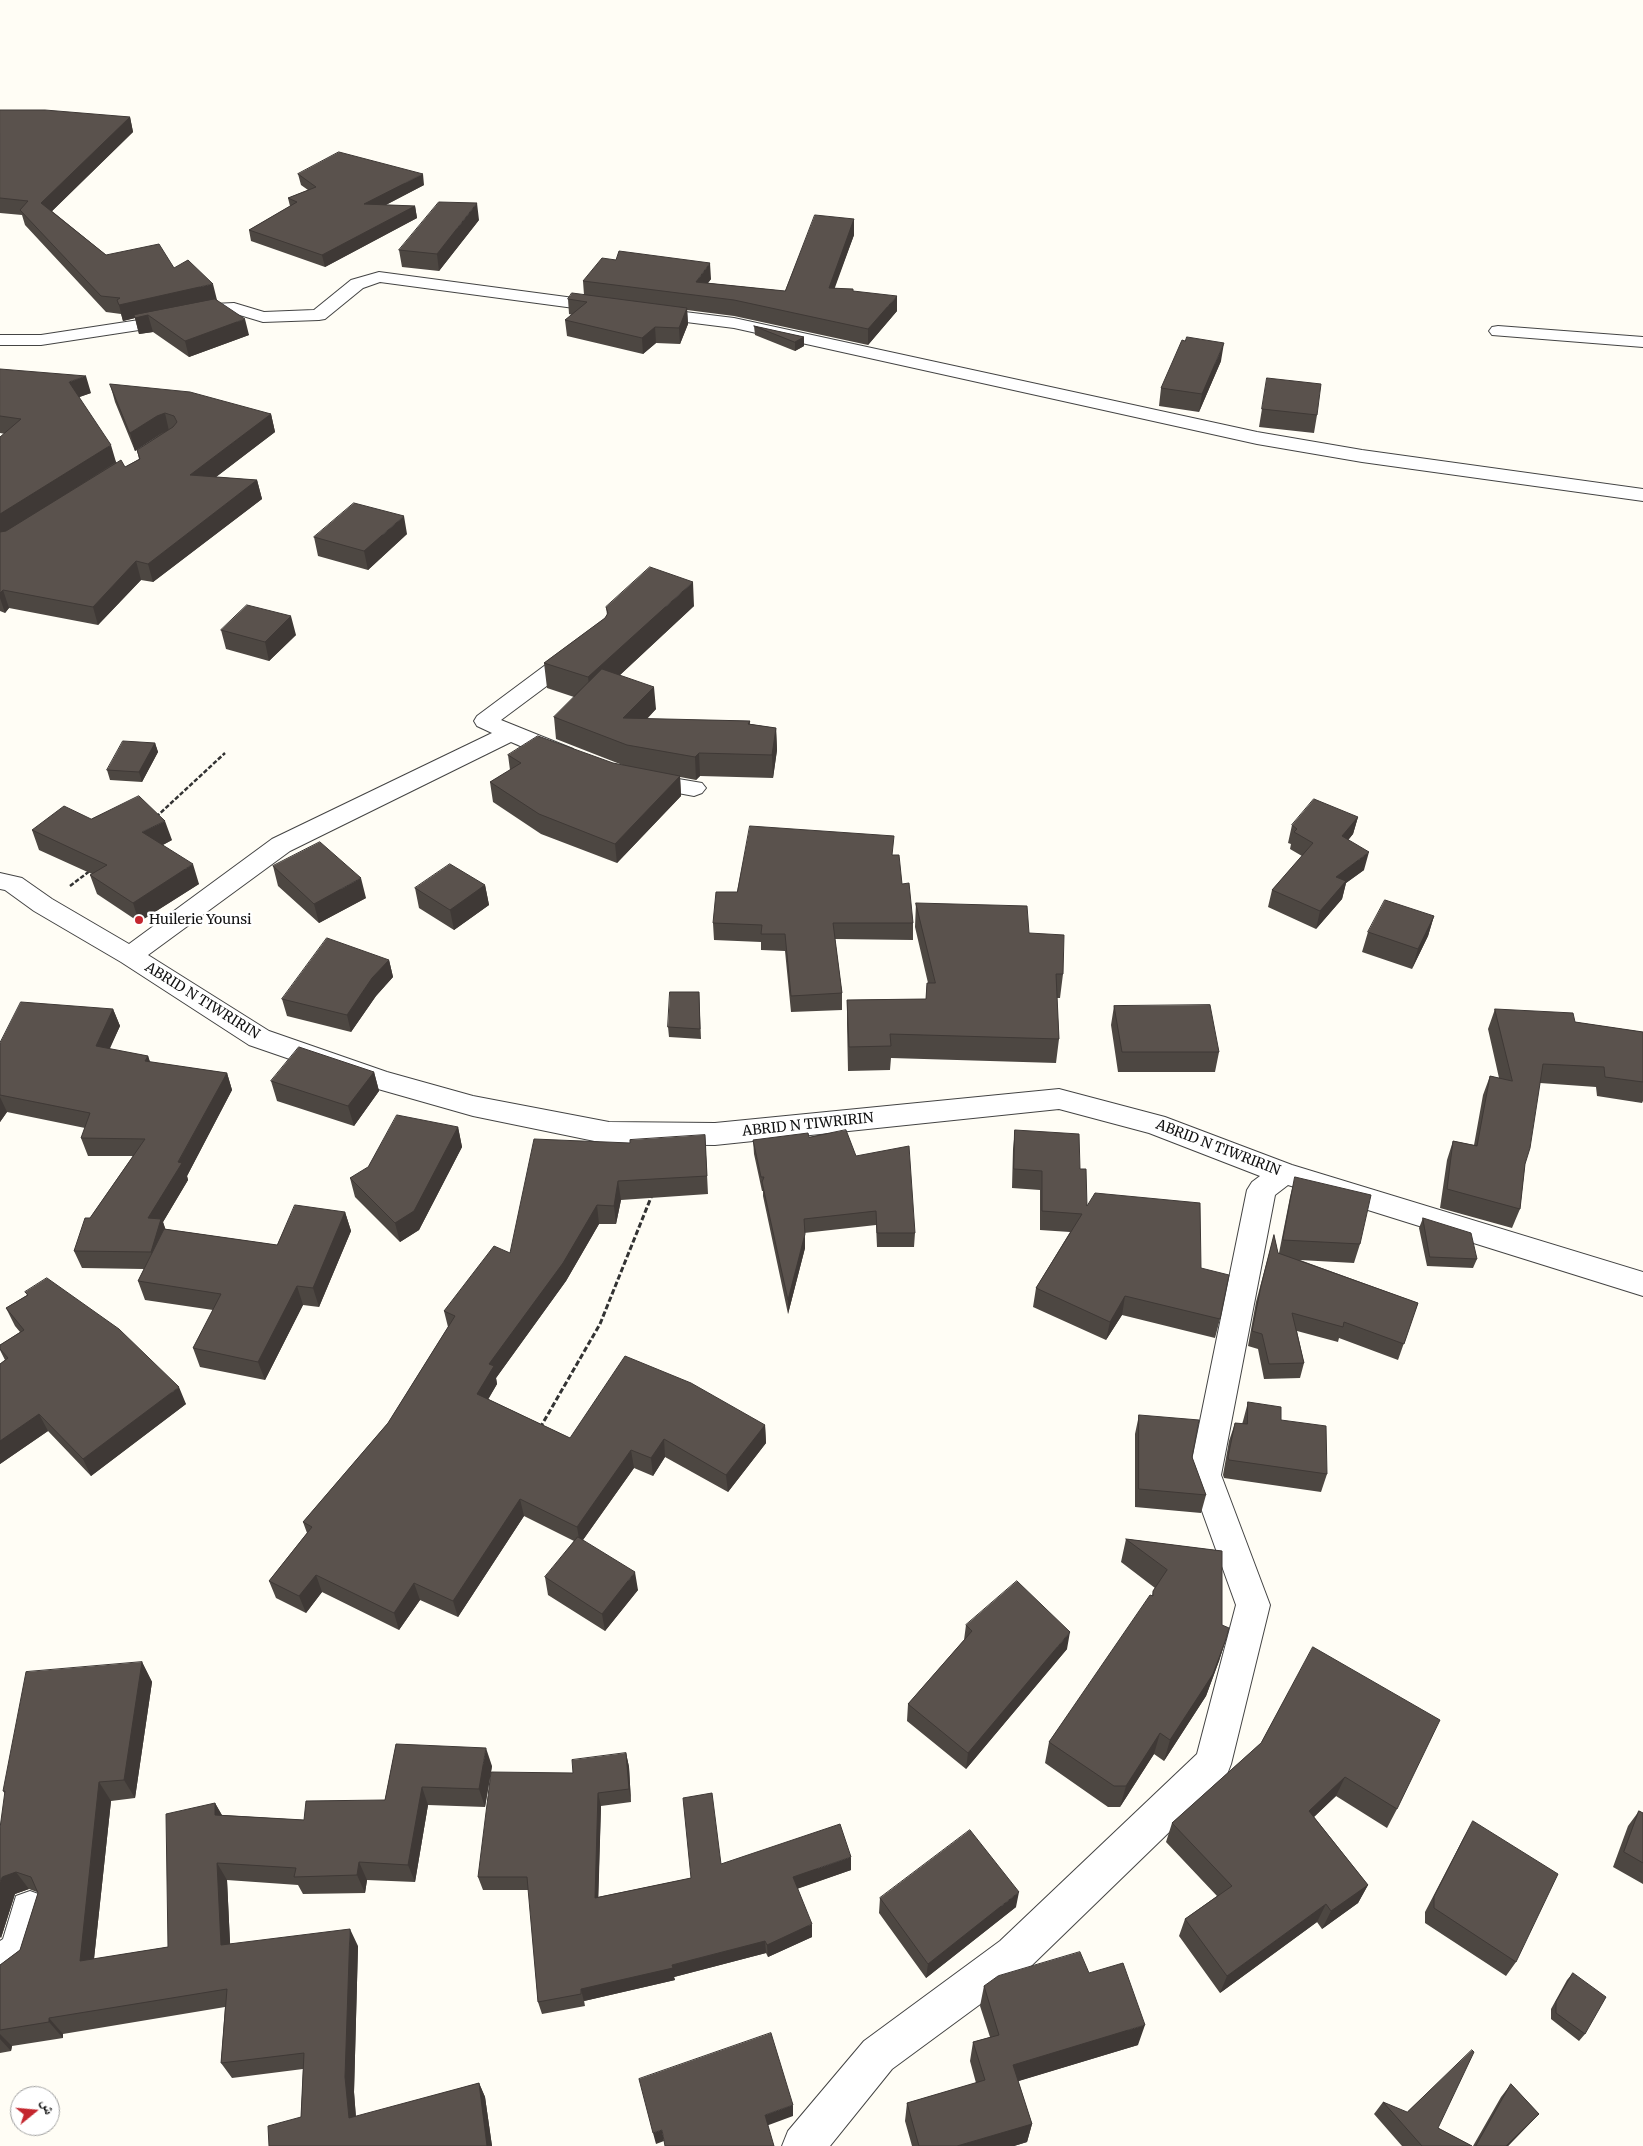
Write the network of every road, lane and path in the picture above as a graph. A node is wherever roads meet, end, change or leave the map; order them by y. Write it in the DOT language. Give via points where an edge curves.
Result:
graph roads {
  1 [pos="1498,331"];
  2 [pos="0,340"];
  3 [pos="1643,342"];
  4 [pos="1643,495"];
  5 [pos="590,642"];
  6 [pos="510,733"];
  7 [pos="225,753"];
  8 [pos="589,763"];
  9 [pos="624,776"];
  10 [pos="694,788"];
  11 [pos="155,818"];
  12 [pos="97,866"];
  13 [pos="0,880"];
  14 [pos="43,905"];
  15 [pos="130,956"];
  16 [pos="1283,1173"];
  17 [pos="653,1191"];
  18 [pos="1643,1284"];
  19 [pos="536,1434"];
  20 [pos="30,1910"];
  21 [pos="0,1965"];
  22 [pos="803,2146"];
  1 -- 3 [label="street"];
  2 -- 4 [label="street" via="41,340 139,325 213,309 234,308 264,317 319,315 357,284 379,277 734,324 1257,438"];
  5 -- 6 [label="street" via="485,721"];
  6 -- 8 [label="street"];
  6 -- 15 [label="street" via="281,845"];
  7 -- 11 [label="path"];
  9 -- 10 [label="street"];
  12 -- 14 [label="path"];
  13 -- 14 [label="street, ABRID N TIWRIRIN" via="13,884"];
  14 -- 15 [label="street, ABRID N TIWRIRIN"];
  15 -- 16 [label="street, ABRID N TIWRIRIN" via="259,1038 381,1080 473,1106 609,1133 715,1134 1059,1099 1155,1124"];
  16 -- 18 [label="street, ABRID N TIWRIRIN"];
  16 -- 22 [label="street" via="1262,1190 1205,1475 1253,1606 1213,1764 1014,1955 878,2055"];
  17 -- 19 [label="path" via="600,1324"];
  20 -- 21 [label="street" via="19,1951"];
}
